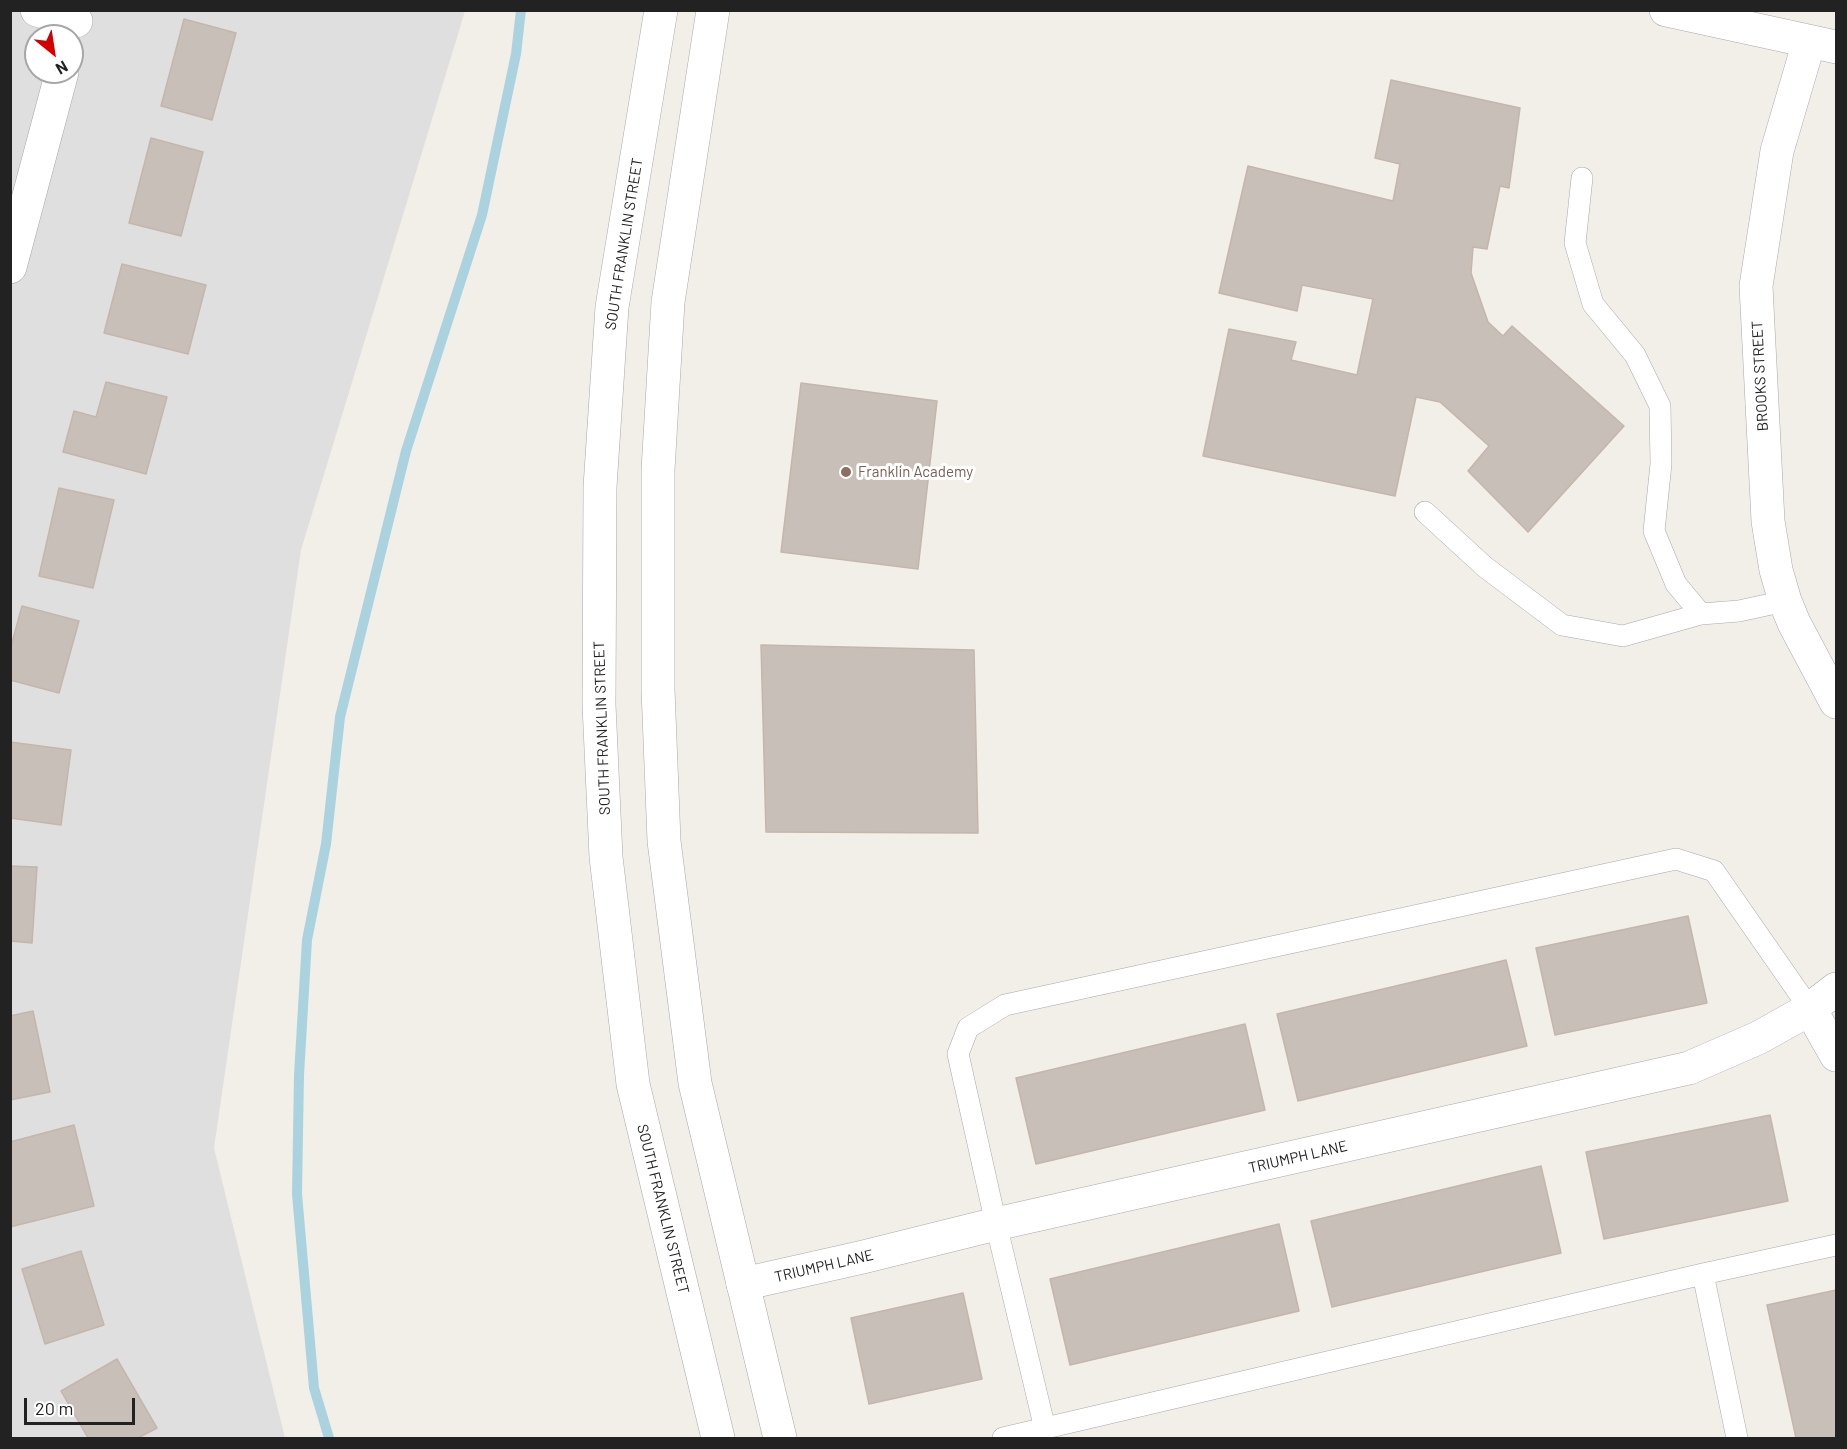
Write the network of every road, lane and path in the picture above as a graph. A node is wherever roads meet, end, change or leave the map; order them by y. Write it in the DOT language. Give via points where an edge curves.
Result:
graph roads {
  1 [pos="37,10"];
  2 [pos="662,10"];
  3 [pos="713,10"];
  4 [pos="1665,10"];
  5 [pos="75,23"];
  6 [pos="1823,45"];
  7 [pos="59,84"];
  8 [pos="1582,177"];
  9 [pos="10,267"];
  10 [pos="1425,512"];
  11 [pos="1785,601"];
  12 [pos="1701,614"];
  13 [pos="1836,702"];
  14 [pos="1836,989"];
  15 [pos="1810,1009"];
  16 [pos="1836,1055"];
  17 [pos="996,1224"];
  18 [pos="1836,1245"];
  19 [pos="1703,1275"];
  20 [pos="743,1284"];
  21 [pos="1045,1429"];
  22 [pos="718,1438"];
  23 [pos="780,1438"];
  24 [pos="1003,1438"];
  25 [pos="1737,1438"];
  1 -- 5 [label="street"];
  2 -- 22 [label="street, SOUTH FRANKLIN STREET" via="612,307 600,487 600,728 606,857 633,1084"];
  3 -- 20 [label="street" via="669,302 658,470 658,688 664,841 695,1083"];
  4 -- 6 [label="street"];
  6 -- 11 [label="street, BROOKS STREET" via="1777,151 1756,286 1768,521"];
  7 -- 9 [label="street"];
  8 -- 12 [label="lane" via="1575,243 1593,304 1635,355 1660,406 1661,464 1654,531 1676,584"];
  10 -- 12 [label="lane" via="1485,567 1562,625 1623,636"];
  11 -- 12 [label="lane"];
  11 -- 13 [label="street, BROOKS STREET"];
  14 -- 15 [label="street, TRIUMPH LANE"];
  15 -- 16 [label="street"];
  15 -- 17 [label="street, TRIUMPH LANE" via="1758,1038 1689,1068"];
  15 -- 17 [label="lane" via="1714,871 1676,860 1005,1005 968,1028 958,1054"];
  17 -- 20 [label="street, TRIUMPH LANE"];
  17 -- 21 [label="lane"];
  18 -- 19 [label="lane"];
  19 -- 21 [label="lane"];
  19 -- 25 [label="lane"];
  20 -- 23 [label="street"];
  21 -- 24 [label="lane"];
}
